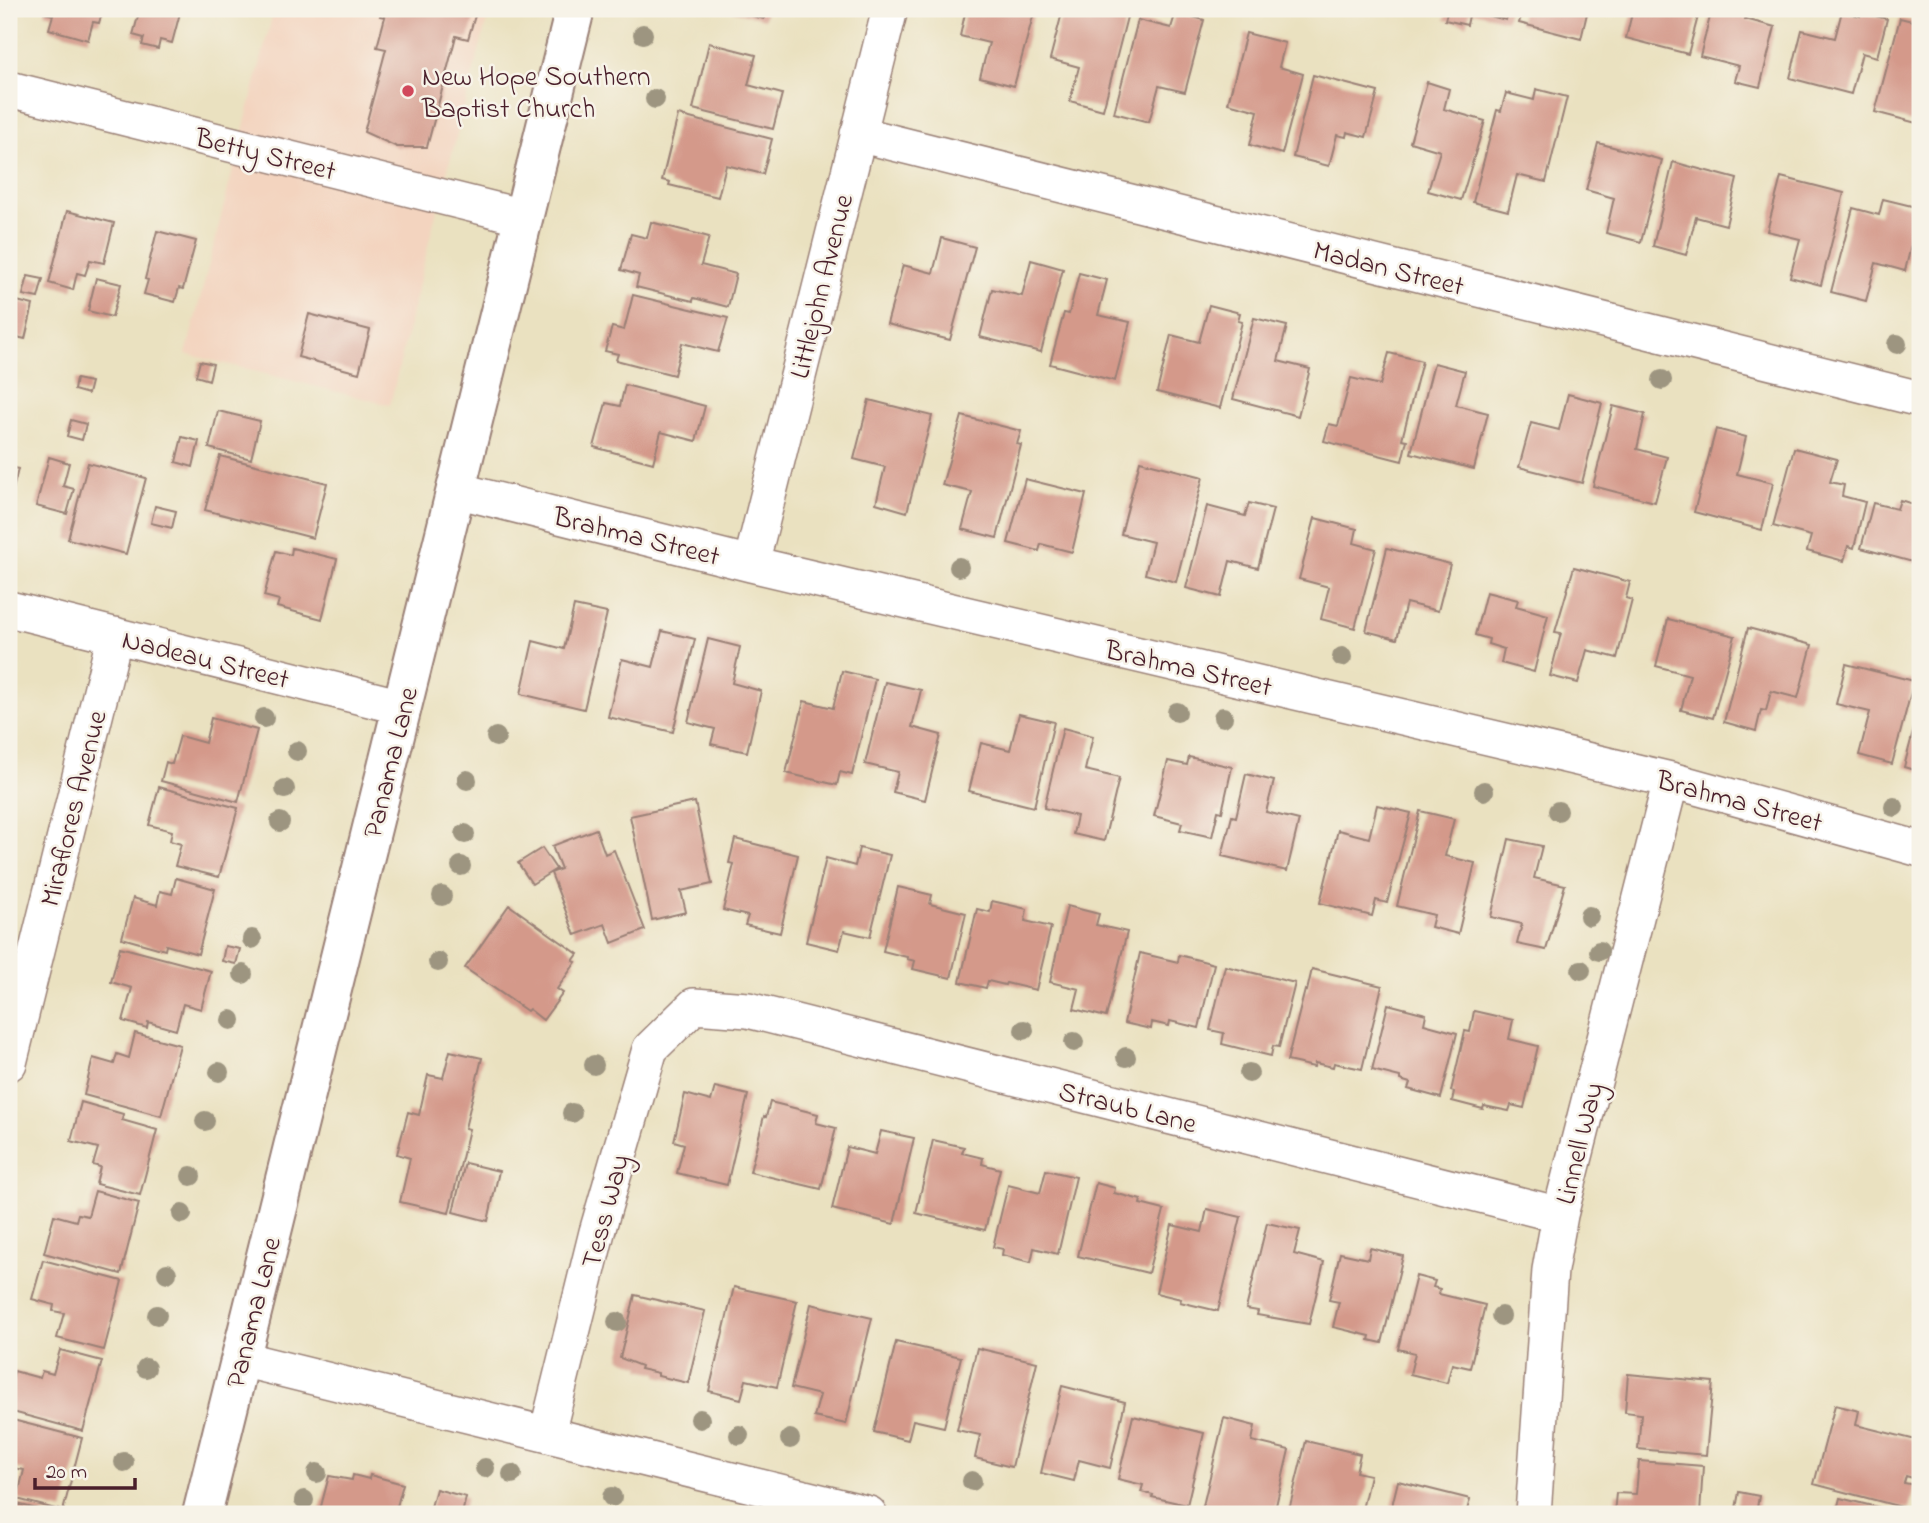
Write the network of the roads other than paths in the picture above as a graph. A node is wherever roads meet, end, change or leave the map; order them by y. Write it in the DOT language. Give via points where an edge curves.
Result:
graph roads {
  1 [pos="575,9"];
  2 [pos="890,9"];
  3 [pos="9,89"];
  4 [pos="858,134"];
  5 [pos="523,217"];
  6 [pos="1920,399"];
  7 [pos="456,490"];
  8 [pos="751,564"];
  9 [pos="9,609"];
  10 [pos="115,635"];
  11 [pos="402,707"];
  12 [pos="1671,780"];
  13 [pos="1920,849"];
  14 [pos="694,1006"];
  15 [pos="9,1063"];
  16 [pos="1560,1215"];
  17 [pos="241,1359"];
  18 [pos="547,1434"];
  19 [pos="202,1514"];
  20 [pos="869,1514"];
  21 [pos="1533,1514"];
  1 -- 5 [label="main road, Panama Lane"];
  2 -- 4 [label="street, Littlejohn Avenue"];
  3 -- 5 [label="street, Betty Street"];
  4 -- 6 [label="street, Madan Street"];
  4 -- 8 [label="street, Littlejohn Avenue"];
  5 -- 7 [label="main road, Panama Lane"];
  7 -- 8 [label="street, Brahma Street"];
  7 -- 11 [label="main road, Panama Lane"];
  8 -- 12 [label="street, Brahma Street"];
  9 -- 10 [label="street, Nadeau Street"];
  10 -- 11 [label="street, Nadeau Street"];
  10 -- 15 [label="street, Miraflores Avenue"];
  11 -- 17 [label="main road, Panama Lane"];
  12 -- 13 [label="street, Brahma Street"];
  12 -- 16 [label="street, Linnell Way"];
  14 -- 16 [label="street, Straub Lane" via="748,1010"];
  14 -- 18 [label="street, Tess Way" via="650,1049 597,1232"];
  16 -- 21 [label="street, Linnell Way" via="1550,1270"];
  17 -- 18 [label="street"];
  17 -- 19 [label="main road, Panama Lane"];
  18 -- 20 [label="street"];
}
